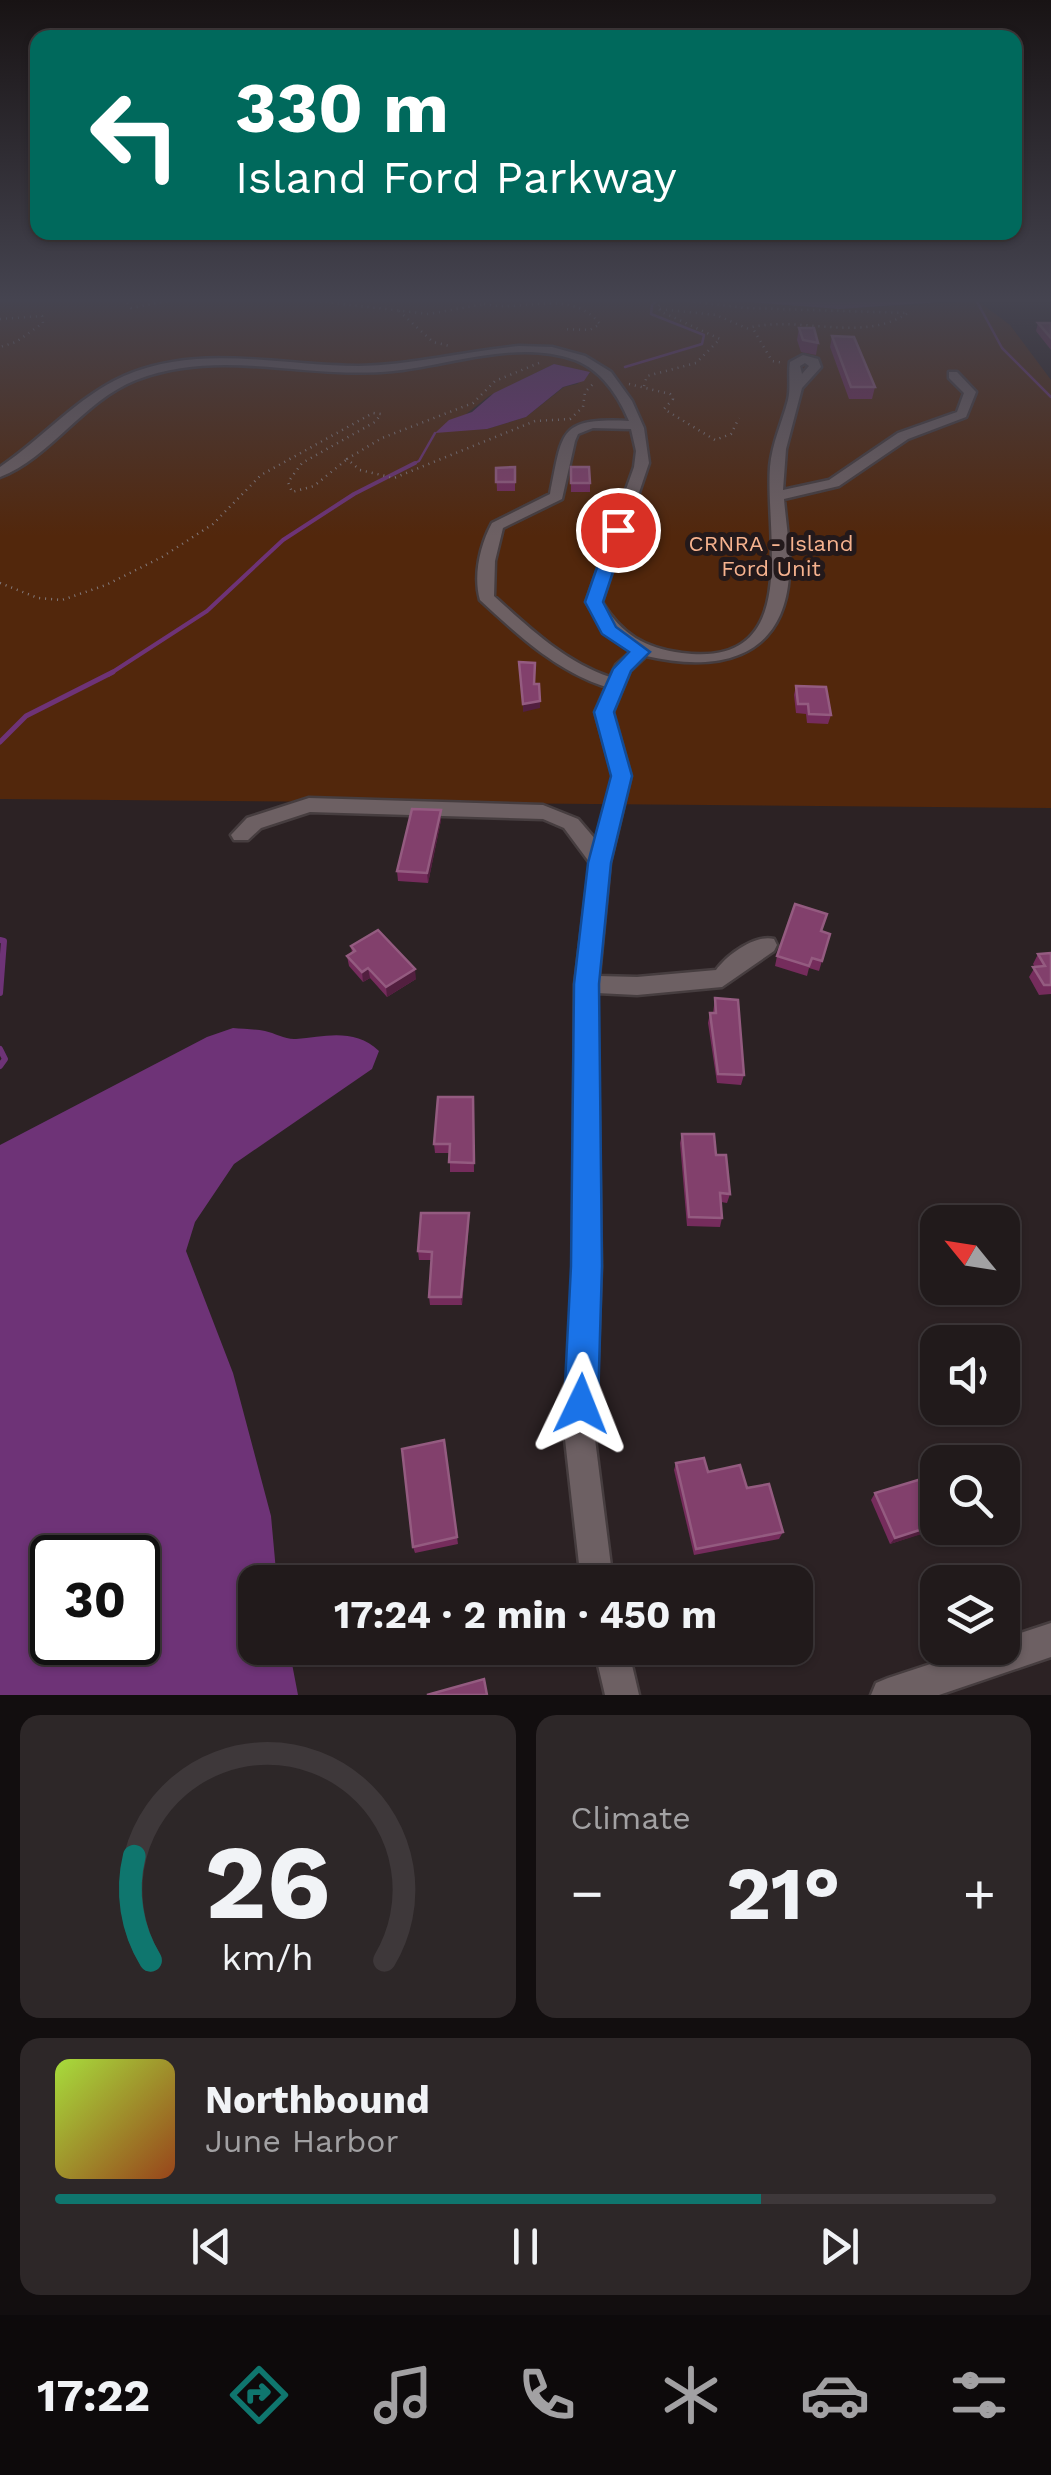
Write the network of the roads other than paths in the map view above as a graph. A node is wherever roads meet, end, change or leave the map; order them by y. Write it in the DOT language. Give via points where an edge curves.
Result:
graph roads {
  1 [pos="132,377"];
  2 [pos="611,377"];
  3 [pos="796,377"];
  4 [pos="806,377"];
  5 [pos="955,377"];
  6 [pos="797,387"];
  7 [pos="636,425"];
  8 [pos="0,473"];
  9 [pos="778,495"];
  10 [pos="640,652"];
  11 [pos="614,684"];
  12 [pos="241,835"];
  13 [pos="600,863"];
  14 [pos="766,945"];
  15 [pos="586,984"];
  16 [pos="595,1565"];
  17 [pos="1051,1640"];
  18 [pos="615,1665"];
  19 [pos="622,1695"];
  20 [pos="888,1695"];
  1 -- 8 [label="street" via="88,400"];
  2 -- 7 [label="street"];
  3 -- 6 [label="street"];
  4 -- 6 [label="street"];
  5 -- 9 [label="street" via="970,392 962,414 904,435 829,487"];
  6 -- 9 [label="street" via="776,464"];
  7 -- 10 [label="street" via="642,459 594,602 609,630"];
  7 -- 11 [label="street" via="583,422 573,430 557,496 497,526 484,578 486,597 516,625 573,666"];
  9 -- 10 [label="street" via="781,590 760,632 735,654 712,660"];
  10 -- 11 [label="street"];
  11 -- 13 [label="street" via="604,712 622,776"];
  12 -- 13 [label="street" via="254,823 309,805 542,812 576,826"];
  13 -- 15 [label="street"];
  14 -- 15 [label="street" via="722,978"];
  15 -- 16 [label="street" via="580,1439"];
  17 -- 20 [label="street"];
  18 -- 19 [label="street"];
}
